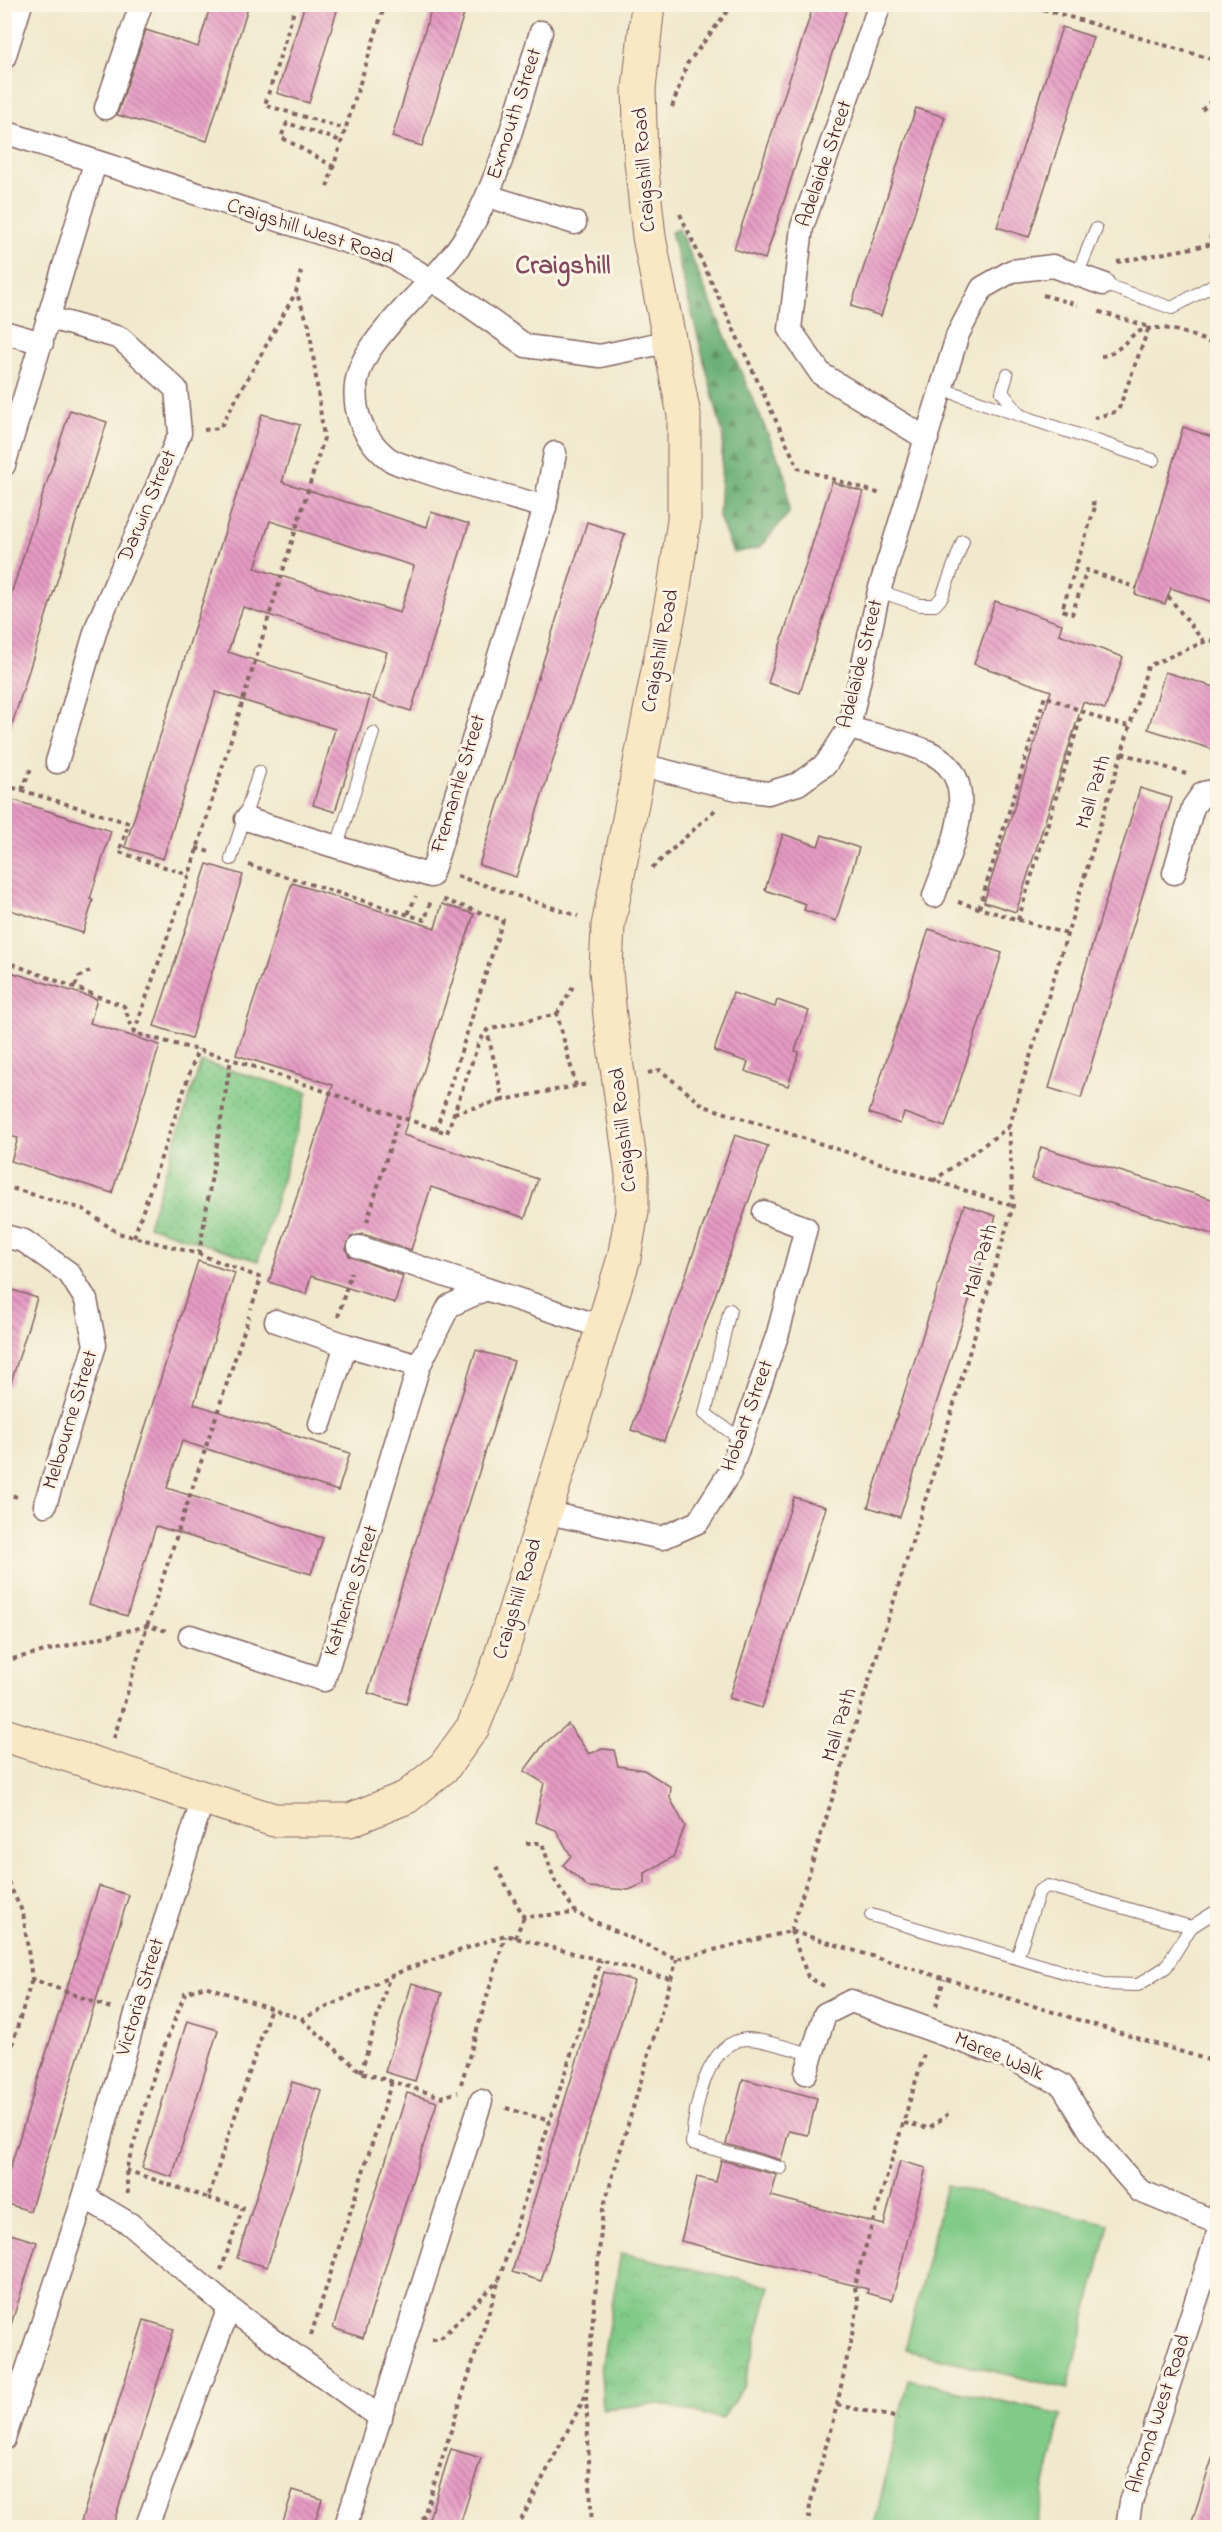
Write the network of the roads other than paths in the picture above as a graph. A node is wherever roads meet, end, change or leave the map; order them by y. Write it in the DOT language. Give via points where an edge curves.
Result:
graph roads {
  1 [pos="21,4"];
  2 [pos="141,4"];
  3 [pos="648,4"];
  4 [pos="880,4"];
  5 [pos="541,32"];
  6 [pos="4,58"];
  7 [pos="106,108"];
  8 [pos="4,132"];
  9 [pos="95,163"];
  10 [pos="488,196"];
  11 [pos="575,223"];
  12 [pos="1096,229"];
  13 [pos="1077,275"];
  14 [pos="432,281"];
  15 [pos="1218,282"];
  16 [pos="1103,284"];
  17 [pos="50,318"];
  18 [pos="4,332"];
  19 [pos="671,341"];
  20 [pos="42,344"];
  21 [pos="1007,375"];
  22 [pos="942,389"];
  23 [pos="1019,414"];
  24 [pos="927,439"];
  25 [pos="555,453"];
  26 [pos="1153,460"];
  27 [pos="4,465"];
  28 [pos="545,507"];
  29 [pos="963,541"];
  30 [pos="879,591"];
  31 [pos="849,728"];
  32 [pos="373,733"];
  33 [pos="57,762"];
  34 [pos="638,764"];
  35 [pos="259,772"];
  36 [pos="1210,792"];
  37 [pos="246,819"];
  38 [pos="337,846"];
  39 [pos="231,859"];
  40 [pos="1174,873"];
  41 [pos="934,896"];
  42 [pos="764,1212"];
  43 [pos="4,1236"];
  44 [pos="359,1247"];
  45 [pos="486,1289"];
  46 [pos="730,1310"];
  47 [pos="276,1322"];
  48 [pos="602,1328"];
  49 [pos="346,1345"];
  50 [pos="419,1366"];
  51 [pos="320,1424"];
  52 [pos="741,1439"];
  53 [pos="45,1505"];
  54 [pos="544,1512"];
  55 [pos="190,1636"];
  56 [pos="4,1735"];
  57 [pos="203,1798"];
  58 [pos="1218,1910"];
  59 [pos="871,1914"];
  60 [pos="1191,1927"];
  61 [pos="1017,1958"];
  62 [pos="809,2064"];
  63 [pos="481,2101"];
  64 [pos="781,2168"];
  65 [pos="84,2197"];
  66 [pos="1218,2223"];
  67 [pos="1218,2233"];
  68 [pos="229,2308"];
  69 [pos="381,2418"];
  70 [pos="4,2439"];
  71 [pos="146,2528"];
  72 [pos="345,2528"];
  73 [pos="1127,2528"];
  1 -- 6 [label="street"];
  2 -- 7 [label="street"];
  3 -- 19 [label="street, Craigshill Road" via="639,89 641,161 649,237"];
  4 -- 24 [label="street, Adelaide Street" via="802,227 790,329 821,374"];
  5 -- 10 [label="street, Exmouth Street"];
  8 -- 9 [label="street, Craigshill West Road"];
  9 -- 14 [label="street, Craigshill West Road" via="391,256"];
  9 -- 17 [label="street"];
  10 -- 11 [label="street, Exmouth Street"];
  10 -- 14 [label="street, Exmouth Street" via="466,236"];
  12 -- 13 [label="lane"];
  13 -- 16 [label="street, Adelaide Street"];
  13 -- 22 [label="street, Adelaide Street" via="1053,266 1012,271 982,288 958,334"];
  14 -- 19 [label="street, Craigshill West Road" via="526,346 600,356"];
  14 -- 28 [label="street" via="369,351 357,376 354,402 366,437 390,460"];
  15 -- 16 [label="lane" via="1172,308"];
  17 -- 20 [label="street"];
  17 -- 33 [label="street, Darwin Street" via="120,338 176,389 180,433 97,626"];
  18 -- 20 [label="street"];
  19 -- 34 [label="street, Craigshill Road" via="684,415 684,520"];
  20 -- 27 [label="street"];
  21 -- 23 [label="lane" via="1002,392"];
  22 -- 23 [label="lane"];
  22 -- 24 [label="street, Adelaide Street"];
  23 -- 26 [label="lane"];
  24 -- 30 [label="street, Adelaide Street"];
  25 -- 28 [label="street, Fremantle Street"];
  28 -- 38 [label="street, Fremantle Street" via="431,876"];
  29 -- 30 [label="lane" via="942,597 934,605 920,605"];
  30 -- 31 [label="street, Adelaide Street"];
  31 -- 34 [label="street, Adelaide Street" via="826,764 798,784 768,793"];
  31 -- 41 [label="street" via="926,750 956,777 962,802 958,824"];
  32 -- 38 [label="lane"];
  34 -- 48 [label="street, Craigshill Road" via="608,926 606,970 632,1175 632,1212 624,1258"];
  35 -- 37 [label="lane"];
  36 -- 40 [label="street" via="1193,807"];
  37 -- 38 [label="street, Fremantle Street"];
  37 -- 39 [label="lane"];
  42 -- 52 [label="street, Hobart Street" via="806,1228 778,1333"];
  43 -- 53 [label="street, Melbourne Street" via="24,1241 69,1273 86,1300 96,1345"];
  44 -- 45 [label="street"];
  45 -- 48 [label="street"];
  45 -- 50 [label="street, Katherine Street" via="449,1306"];
  46 -- 52 [label="lane" via="705,1414"];
  47 -- 49 [label="street"];
  48 -- 54 [label="street, Craigshill Road"];
  49 -- 50 [label="street"];
  49 -- 51 [label="street"];
  50 -- 55 [label="street, Katherine Street" via="324,1680"];
  52 -- 54 [label="street, Hobart Street" via="730,1472 698,1522 662,1538"];
  54 -- 57 [label="street, Craigshill Road" via="498,1665 473,1727 444,1767 407,1797 350,1820 274,1820"];
  56 -- 57 [label="street, Craigshill Road"];
  57 -- 65 [label="street, Victoria Street"];
  58 -- 60 [label="lane"];
  59 -- 61 [label="lane"];
  60 -- 61 [label="lane" via="1166,1967 1138,1985 1104,1984"];
  60 -- 61 [label="lane" via="1048,1886 1039,1891"];
  62 -- 64 [label="lane" via="747,2039 727,2045 711,2062 693,2124 692,2143"];
  62 -- 66 [label="street, Maree Walk" via="825,2014 851,2001 1014,2060 1062,2085 1097,2142 1140,2191"];
  63 -- 69 [label="street"];
  65 -- 68 [label="street" via="130,2224"];
  65 -- 70 [label="street, Victoria Street"];
  67 -- 73 [label="street, Almond West Road" via="1131,2502"];
  68 -- 69 [label="street"];
  68 -- 71 [label="street"];
  69 -- 72 [label="street"];
}
